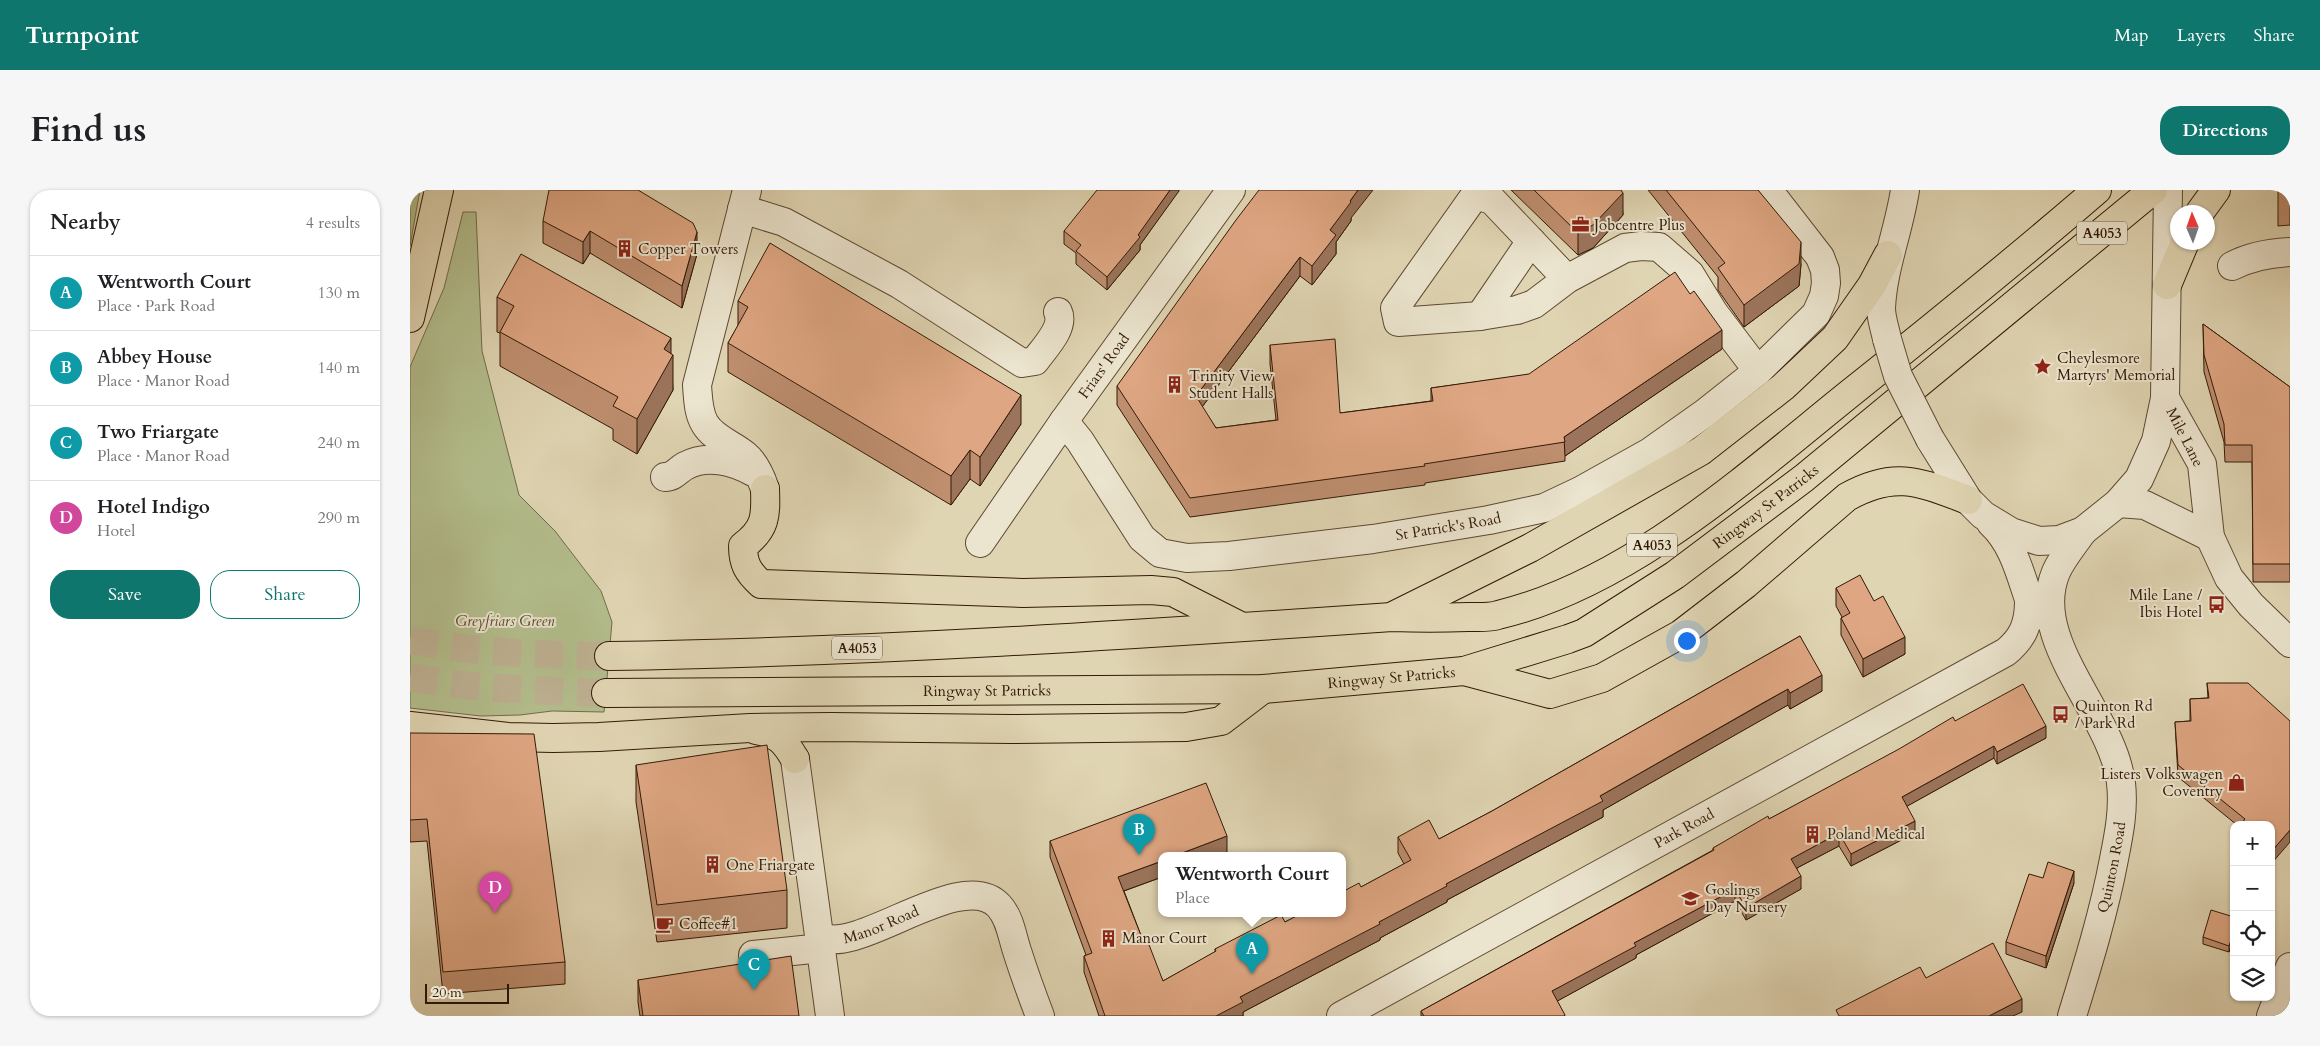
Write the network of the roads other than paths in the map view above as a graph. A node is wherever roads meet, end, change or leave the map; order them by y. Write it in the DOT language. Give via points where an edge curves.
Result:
graph roads {
  1 [pos="439,190"];
  2 [pos="1231,190"];
  3 [pos="1768,190"];
  4 [pos="1905,190"];
  5 [pos="2098,190"];
  6 [pos="2216,190"];
  7 [pos="2163,196"];
  8 [pos="744,200"];
  9 [pos="2205,205"];
  10 [pos="1531,241"];
  11 [pos="2182,250"];
  12 [pos="2290,252"];
  13 [pos="1888,255"];
  14 [pos="2232,266"];
  15 [pos="1567,279"];
  16 [pos="2167,285"];
  17 [pos="1058,312"];
  18 [pos="1480,316"];
  19 [pos="410,318"];
  20 [pos="1758,371"];
  21 [pos="2165,398"];
  22 [pos="1064,421"];
  23 [pos="665,477"];
  24 [pos="762,482"];
  25 [pos="2118,503"];
  26 [pos="1975,507"];
  27 [pos="2083,531"];
  28 [pos="2210,536"];
  29 [pos="980,543"];
  30 [pos="2028,601"];
  31 [pos="1392,616"];
  32 [pos="1242,627"];
  33 [pos="2023,635"];
  34 [pos="2290,643"];
  35 [pos="609,656"];
  36 [pos="1464,672"];
  37 [pos="1263,689"];
  38 [pos="2084,692"];
  39 [pos="606,693"];
  40 [pos="410,726"];
  41 [pos="831,727"];
  42 [pos="750,728"];
  43 [pos="795,759"];
  44 [pos="820,936"];
  45 [pos="753,955"];
  46 [pos="2290,968"];
  47 [pos="830,1016"];
  48 [pos="1040,1016"];
  49 [pos="1341,1016"];
  50 [pos="2072,1016"];
  51 [pos="2271,1016"];
  1 -- 19 [label="main road"];
  2 -- 22 [label="street, Friars' Road"];
  3 -- 20 [label="street, St Patrick's Road" via="1820,257 1826,283 1816,314"];
  4 -- 13 [label="street, Quinton Road"];
  5 -- 31 [label="main road, A4053" via="1790,442 1679,528 1608,572 1528,607 1495,616"];
  6 -- 9 [label="main road"];
  7 -- 16 [label="street"];
  7 -- 36 [label="main road, Ringway St Patricks / A4053" via="2050,275 1804,478 1675,575 1584,632"];
  8 -- 17 [label="street" via="882,275 1022,363 1035,361 1059,327"];
  8 -- 24 [label="street" via="697,385 705,424 721,440 747,456"];
  10 -- 15 [label="street"];
  10 -- 18 [label="street"];
  10 -- 18 [label="street" via="1492,200 1473,198 1395,308 1398,322"];
  11 -- 16 [label="main road"];
  12 -- 14 [label="street" via="2269,253"];
  13 -- 26 [label="street, Quinton Road, bridge" via="1881,310 1898,376 1930,439"];
  13 -- 31 [label="main road" via="1872,285 1835,338 1783,387 1701,452 1530,548"];
  15 -- 18 [label="street" via="1534,304"];
  15 -- 20 [label="street" via="1625,248 1659,247 1690,274 1714,313"];
  16 -- 21 [label="street"];
  20 -- 22 [label="street, St Patrick's Road" via="1650,452 1544,508 1374,539 1229,556 1187,558 1160,553 1142,538"];
  21 -- 25 [label="street" via="2153,449 2139,479"];
  21 -- 28 [label="street, Mile Lane" via="2202,464"];
  22 -- 29 [label="street, Friars' Road"];
  23 -- 24 [label="street" via="694,462 710,460 730,462"];
  24 -- 32 [label="main road" via="766,515 760,529 743,546 743,561 749,573 761,584 1023,593 1151,590 1173,592"];
  25 -- 27 [label="street"];
  25 -- 28 [label="street" via="2145,505"];
  26 -- 27 [label="street" via="2011,532 2039,541 2059,540"];
  26 -- 30 [label="street, Quinton Road" via="2006,540"];
  26 -- 36 [label="main road" via="1922,483 1890,480 1866,486 1847,497 1746,584 1681,634 1602,678 1550,694"];
  27 -- 38 [label="street, Quinton Road" via="2056,570 2049,597 2057,641"];
  28 -- 34 [label="street, Mile Lane" via="2229,578"];
  30 -- 33 [label="street, Quinton Road"];
  30 -- 38 [label="street, Quinton Road" via="2039,626"];
  31 -- 32 [label="main road, A4053"];
  32 -- 35 [label="main road, A4053" via="793,652"];
  33 -- 49 [label="street, Park Road" via="2006,652"];
  36 -- 37 [label="main road, Ringway St Patricks / A4053"];
  37 -- 39 [label="main road, Ringway St Patricks / A4053"];
  37 -- 41 [label="main road" via="1221,721 1186,728"];
  38 -- 50 [label="street, Quinton Road" via="2114,755 2121,782 2122,808 2104,908"];
  40 -- 42 [label="main road" via="499,736 553,738"];
  41 -- 42 [label="main road"];
  41 -- 43 [label="main road" via="812,732 802,741"];
  42 -- 43 [label="main road" via="772,733 785,742"];
  43 -- 44 [label="street, Manor Road"];
  44 -- 45 [label="street" via="812,949"];
  44 -- 47 [label="street"];
  44 -- 48 [label="street, Manor Road" via="826,940 844,940 944,901 967,895 986,897 999,906 1008,921"];
  46 -- 51 [label="street"];
}
